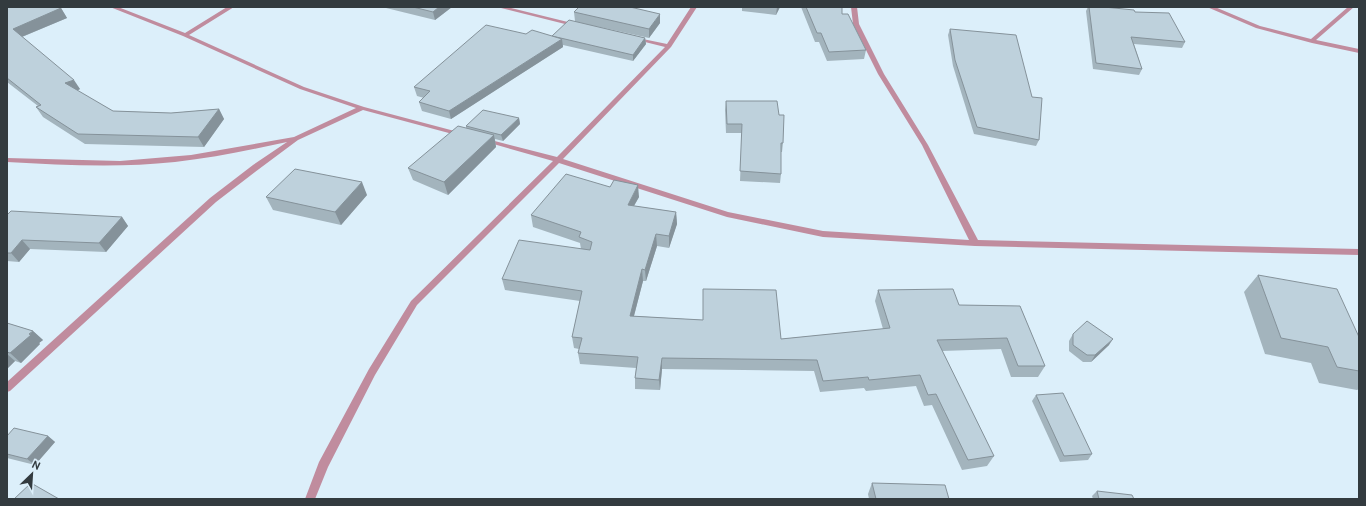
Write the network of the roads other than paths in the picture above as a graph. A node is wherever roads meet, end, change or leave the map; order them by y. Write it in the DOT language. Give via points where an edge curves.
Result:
graph roads {
  1 [pos="113,7"];
  2 [pos="231,7"];
  3 [pos="500,7"];
  4 [pos="694,7"];
  5 [pos="854,7"];
  6 [pos="1210,7"];
  7 [pos="1350,7"];
  8 [pos="580,26"];
  9 [pos="185,35"];
  10 [pos="632,38"];
  11 [pos="1312,41"];
  12 [pos="669,46"];
  13 [pos="1359,51"];
  14 [pos="362,108"];
  15 [pos="296,139"];
  16 [pos="7,160"];
  17 [pos="558,160"];
  18 [pos="975,243"];
  19 [pos="1359,252"];
  20 [pos="7,388"];
  21 [pos="310,499"];
  1 -- 9 [label="street"];
  2 -- 9 [label="street"];
  3 -- 8 [label="street"];
  4 -- 12 [label="street"];
  5 -- 18 [label="street" via="856,24 881,74 925,144"];
  6 -- 11 [label="street" via="1258,27"];
  7 -- 11 [label="street"];
  9 -- 14 [label="street" via="302,88"];
  10 -- 12 [label="street"];
  11 -- 13 [label="street"];
  12 -- 17 [label="street"];
  14 -- 15 [label="street"];
  14 -- 17 [label="street"];
  15 -- 16 [label="street" via="216,154 157,161 83,163"];
  15 -- 20 [label="street" via="213,200"];
  17 -- 18 [label="street" via="727,214 823,234"];
  17 -- 21 [label="street" via="414,303 372,372 323,465"];
  18 -- 19 [label="street"];
}
